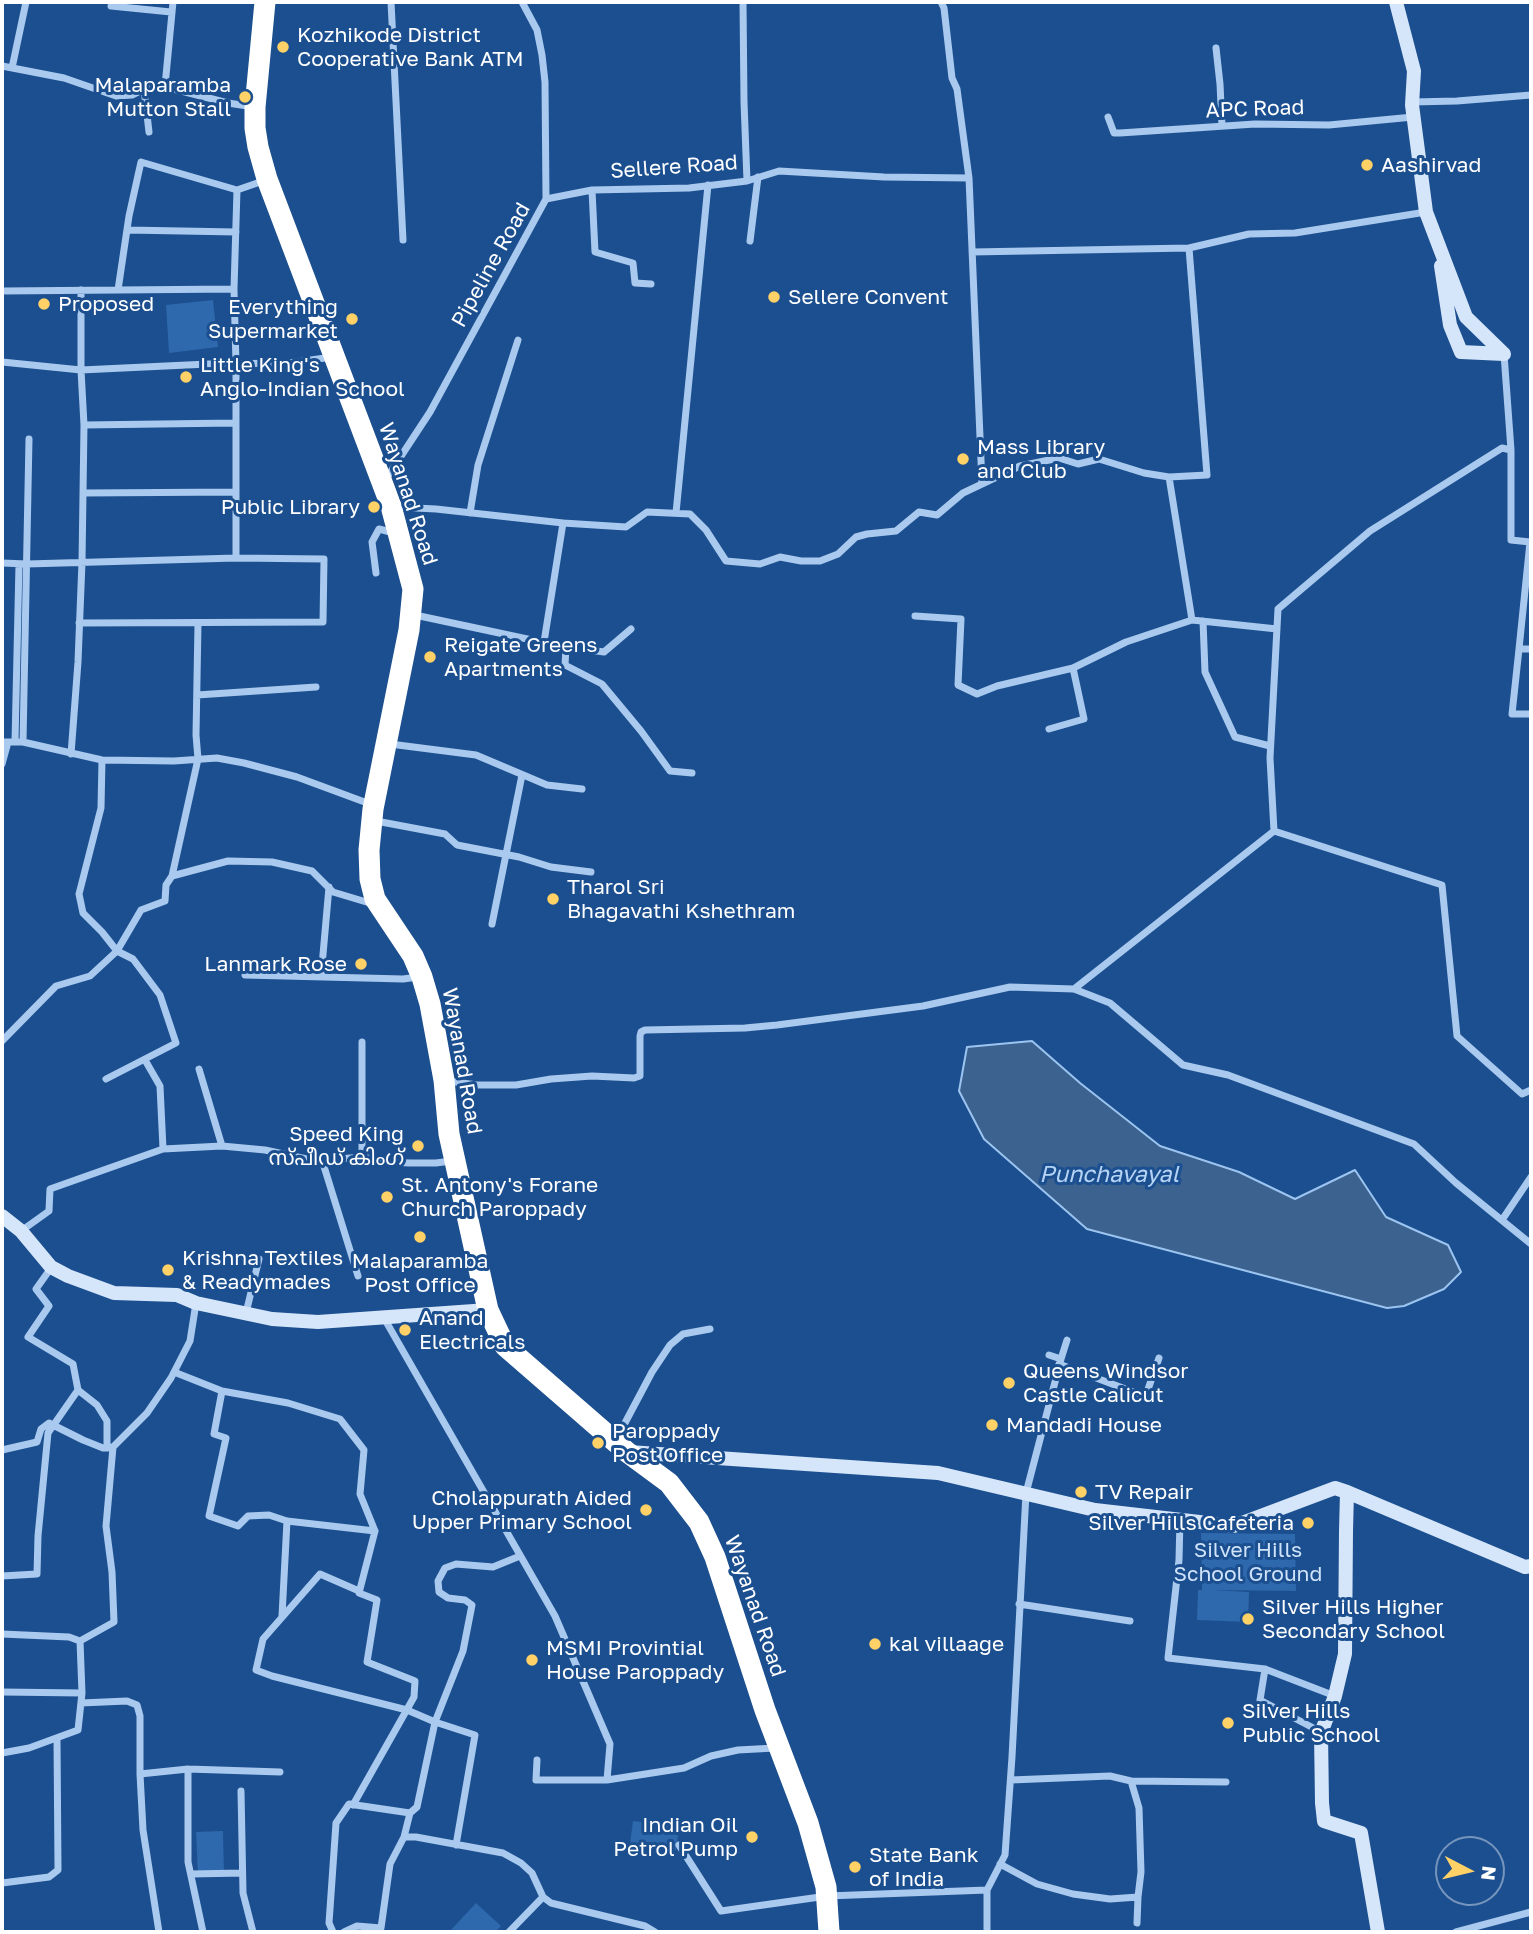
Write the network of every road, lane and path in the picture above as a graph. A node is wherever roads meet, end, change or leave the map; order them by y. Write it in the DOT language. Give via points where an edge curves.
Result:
graph roads {
  1 [pos="26,2"];
  2 [pos="173,2"];
  3 [pos="265,2"];
  4 [pos="391,2"];
  5 [pos="522,2"];
  6 [pos="743,2"];
  7 [pos="941,2"];
  8 [pos="1396,2"];
  9 [pos="111,6"];
  10 [pos="171,12"];
  11 [pos="1216,48"];
  12 [pos="2,66"];
  13 [pos="12,68"];
  14 [pos="165,86"];
  15 [pos="144,89"];
  16 [pos="1531,95"];
  17 [pos="255,107"];
  18 [pos="1413,109"];
  19 [pos="1108,117"];
  20 [pos="1222,126"];
  21 [pos="149,132"];
  22 [pos="758,177"];
  23 [pos="969,178"];
  24 [pos="267,179"];
  25 [pos="747,181"];
  26 [pos="708,185"];
  27 [pos="237,190"];
  28 [pos="592,190"];
  29 [pos="546,199"];
  30 [pos="1426,212"];
  31 [pos="127,230"];
  32 [pos="236,232"];
  33 [pos="402,240"];
  34 [pos="750,241"];
  35 [pos="1438,244"];
  36 [pos="1189,248"];
  37 [pos="972,252"];
  38 [pos="651,284"];
  39 [pos="234,289"];
  40 [pos="81,290"];
  41 [pos="118,290"];
  42 [pos="2,291"];
  43 [pos="518,340"];
  44 [pos="1504,354"];
  45 [pos="333,357"];
  46 [pos="2,362"];
  47 [pos="236,363"];
  48 [pos="81,370"];
  49 [pos="235,423"];
  50 [pos="84,425"];
  51 [pos="29,439"];
  52 [pos="1511,450"];
  53 [pos="1169,477"];
  54 [pos="982,484"];
  55 [pos="383,485"];
  56 [pos="235,492"];
  57 [pos="84,493"];
  58 [pos="391,506"];
  59 [pos="470,513"];
  60 [pos="676,513"];
  61 [pos="563,523"];
  62 [pos="398,534"];
  63 [pos="236,558"];
  64 [pos="82,562"];
  65 [pos="2,563"];
  66 [pos="23,564"];
  67 [pos="376,573"];
  68 [pos="411,614"];
  69 [pos="915,616"];
  70 [pos="1192,620"];
  71 [pos="1203,621"];
  72 [pos="79,623"];
  73 [pos="198,624"];
  74 [pos="631,629"];
  75 [pos="1277,629"];
  76 [pos="544,642"];
  77 [pos="566,647"];
  78 [pos="1519,649"];
  79 [pos="1531,649"];
  80 [pos="1073,668"];
  81 [pos="316,687"];
  82 [pos="197,695"];
  83 [pos="1531,715"];
  84 [pos="1049,729"];
  85 [pos="12,742"];
  86 [pos="386,744"];
  87 [pos="1270,746"];
  88 [pos="71,754"];
  89 [pos="198,759"];
  90 [pos="102,761"];
  91 [pos="2,764"];
  92 [pos="692,773"];
  93 [pos="522,775"];
  94 [pos="582,789"];
  95 [pos="373,813"];
  96 [pos="1274,831"];
  97 [pos="506,854"];
  98 [pos="591,872"];
  99 [pos="172,876"];
  100 [pos="329,887"];
  101 [pos="380,907"];
  102 [pos="492,924"];
  103 [pos="117,951"];
  104 [pos="245,975"];
  105 [pos="422,976"];
  106 [pos="321,977"];
  107 [pos="1074,989"];
  108 [pos="2,1041"];
  109 [pos="362,1042"];
  110 [pos="145,1060"];
  111 [pos="199,1069"];
  112 [pos="106,1079"];
  113 [pos="444,1080"];
  114 [pos="1531,1090"];
  115 [pos="222,1146"];
  116 [pos="163,1149"];
  117 [pos="362,1157"];
  118 [pos="322,1160"];
  119 [pos="455,1160"];
  120 [pos="1531,1177"];
  121 [pos="2,1216"];
  122 [pos="1502,1220"];
  123 [pos="22,1231"];
  124 [pos="1531,1244"];
  125 [pos="259,1259"];
  126 [pos="51,1267"];
  127 [pos="358,1276"];
  128 [pos="196,1303"];
  129 [pos="488,1310"];
  130 [pos="246,1313"];
  131 [pos="384,1317"];
  132 [pos="710,1329"];
  133 [pos="1067,1340"];
  134 [pos="1049,1355"];
  135 [pos="1159,1358"];
  136 [pos="1060,1362"];
  137 [pos="174,1372"];
  138 [pos="78,1390"];
  139 [pos="222,1391"];
  140 [pos="54,1424"];
  141 [pos="110,1447"];
  142 [pos="621,1447"];
  143 [pos="2,1450"];
  144 [pos="1348,1492"];
  145 [pos="1026,1493"];
  146 [pos="1180,1520"];
  147 [pos="287,1521"];
  148 [pos="375,1531"];
  149 [pos="520,1556"];
  150 [pos="1531,1566"];
  151 [pos="2,1576"];
  152 [pos="359,1591"];
  153 [pos="1019,1604"];
  154 [pos="282,1617"];
  155 [pos="1130,1621"];
  156 [pos="2,1633"];
  157 [pos="80,1641"];
  158 [pos="1265,1670"];
  159 [pos="2,1692"];
  160 [pos="82,1692"];
  161 [pos="1335,1696"];
  162 [pos="81,1703"];
  163 [pos="407,1710"];
  164 [pos="435,1722"];
  165 [pos="1321,1732"];
  166 [pos="57,1738"];
  167 [pos="780,1748"];
  168 [pos="2,1753"];
  169 [pos="537,1760"];
  170 [pos="188,1769"];
  171 [pos="280,1772"];
  172 [pos="140,1774"];
  173 [pos="607,1780"];
  174 [pos="1011,1780"];
  175 [pos="1131,1781"];
  176 [pos="1226,1782"];
  177 [pos="240,1791"];
  178 [pos="353,1805"];
  179 [pos="410,1813"];
  180 [pos="404,1837"];
  181 [pos="456,1845"];
  182 [pos="679,1845"];
  183 [pos="1000,1864"];
  184 [pos="242,1873"];
  185 [pos="191,1874"];
  186 [pos="2,1883"];
  187 [pos="987,1890"];
  188 [pos="827,1896"];
  189 [pos="543,1897"];
  190 [pos="1138,1897"];
  191 [pos="1531,1912"];
  192 [pos="1137,1923"];
  193 [pos="383,1931"];
  194 [pos="159,1932"];
  195 [pos="203,1932"];
  196 [pos="253,1932"];
  197 [pos="333,1932"];
  198 [pos="344,1932"];
  199 [pos="509,1932"];
  200 [pos="655,1932"];
  201 [pos="829,1932"];
  202 [pos="986,1932"];
  203 [pos="1378,1932"];
  204 [pos="1456,1932"];
  1 -- 13 [label="street"];
  2 -- 10 [label="street"];
  3 -- 17 [label="highway, Wayanad Road"];
  4 -- 33 [label="street"];
  5 -- 29 [label="street, Pipeline Road" via="537,30 542,55"];
  6 -- 25 [label="street"];
  7 -- 23 [label="street"];
  8 -- 18 [label="main road" via="1414,71"];
  9 -- 10 [label="street"];
  10 -- 14 [label="street"];
  11 -- 20 [label="street"];
  12 -- 13 [label="street"];
  13 -- 15 [label="street" via="64,78 116,96"];
  14 -- 15 [label="street" via="154,84"];
  14 -- 17 [label="street"];
  15 -- 21 [label="street"];
  16 -- 18 [label="street, APC Road"];
  17 -- 24 [label="highway, Wayanad Road"];
  18 -- 20 [label="street, APC Road" via="1329,125"];
  18 -- 30 [label="main road"];
  19 -- 20 [label="street, APC Road" via="1114,133"];
  22 -- 23 [label="street, Sellere Road" via="779,171"];
  22 -- 25 [label="street, Sellere Road"];
  22 -- 34 [label="street"];
  23 -- 37 [label="street"];
  24 -- 27 [label="street"];
  24 -- 45 [label="highway, Wayanad Road"];
  25 -- 26 [label="street, Sellere Road"];
  26 -- 28 [label="street, Sellere Road"];
  26 -- 60 [label="street"];
  27 -- 31 [label="street" via="141,162"];
  27 -- 32 [label="street"];
  28 -- 29 [label="street, Sellere Road"];
  28 -- 38 [label="street" via="595,252 633,263 635,283"];
  29 -- 55 [label="street, Pipeline Road" via="430,412"];
  30 -- 35 [label="main road"];
  30 -- 36 [label="street" via="1295,233 1249,234"];
  31 -- 32 [label="street"];
  31 -- 41 [label="street"];
  32 -- 39 [label="street"];
  35 -- 44 [label="main road" via="1466,317"];
  35 -- 44 [label="main road" via="1450,325 1461,352"];
  36 -- 37 [label="street"];
  36 -- 53 [label="street" via="1207,475"];
  37 -- 54 [label="street"];
  39 -- 41 [label="street"];
  39 -- 47 [label="street"];
  40 -- 41 [label="street"];
  40 -- 42 [label="street"];
  40 -- 48 [label="street"];
  43 -- 59 [label="street" via="478,465"];
  44 -- 52 [label="street"];
  45 -- 47 [label="street"];
  45 -- 55 [label="highway, Wayanad Road"];
  46 -- 48 [label="street"];
  47 -- 48 [label="street"];
  47 -- 49 [label="street"];
  48 -- 50 [label="street"];
  49 -- 50 [label="street"];
  49 -- 56 [label="street"];
  50 -- 57 [label="street"];
  51 -- 66 [label="street"];
  52 -- 75 [label="street" via="1502,447 1370,531 1278,609"];
  52 -- 78 [label="street" via="1511,540 1530,542"];
  53 -- 54 [label="street" via="1099,459 1078,464 1059,458 1020,466"];
  53 -- 70 [label="street"];
  54 -- 60 [label="street" via="937,514 919,512 896,531 856,537 838,554 820,561 780,557 760,564 726,561 690,514"];
  55 -- 58 [label="highway, Wayanad Road"];
  56 -- 57 [label="street"];
  56 -- 63 [label="street"];
  57 -- 64 [label="street"];
  58 -- 59 [label="street"];
  58 -- 62 [label="highway, Wayanad Road"];
  59 -- 61 [label="street"];
  60 -- 61 [label="street" via="648,512 626,527"];
  61 -- 76 [label="street"];
  62 -- 67 [label="street" via="379,529 372,542"];
  62 -- 68 [label="highway, Wayanad Road" via="413,589"];
  63 -- 64 [label="street"];
  63 -- 73 [label="street" via="324,559 323,622"];
  64 -- 66 [label="street"];
  64 -- 72 [label="street"];
  65 -- 66 [label="street"];
  66 -- 85 [label="street"];
  68 -- 76 [label="street"];
  68 -- 86 [label="highway, Wayanad Road"];
  69 -- 80 [label="street" via="961,619 958,685 977,694"];
  70 -- 71 [label="street"];
  70 -- 80 [label="street" via="1126,642"];
  71 -- 75 [label="street"];
  71 -- 87 [label="street" via="1205,673 1235,737"];
  72 -- 73 [label="street"];
  72 -- 88 [label="street"];
  73 -- 82 [label="street"];
  74 -- 77 [label="street" via="604,652"];
  75 -- 87 [label="street"];
  76 -- 77 [label="street"];
  77 -- 92 [label="street" via="565,665 602,684 670,771"];
  78 -- 79 [label="street"];
  78 -- 83 [label="street" via="1512,714"];
  80 -- 84 [label="street" via="1084,719"];
  81 -- 82 [label="street"];
  82 -- 89 [label="street"];
  85 -- 88 [label="street"];
  85 -- 91 [label="street"];
  86 -- 93 [label="street" via="476,755"];
  86 -- 95 [label="highway, Wayanad Road"];
  87 -- 96 [label="street"];
  88 -- 90 [label="street"];
  89 -- 90 [label="street"];
  89 -- 95 [label="street" via="244,762 297,777"];
  89 -- 99 [label="street"];
  90 -- 103 [label="street" via="101,808 79,894 83,913"];
  93 -- 94 [label="street" via="547,785"];
  93 -- 97 [label="street"];
  95 -- 97 [label="street" via="445,834 457,845"];
  95 -- 101 [label="highway, Wayanad Road" via="370,879"];
  96 -- 107 [label="street"];
  96 -- 114 [label="street" via="1442,885 1457,1036 1522,1094"];
  97 -- 98 [label="street"];
  97 -- 102 [label="street"];
  99 -- 100 [label="street" via="228,861 272,862 312,871"];
  99 -- 103 [label="street" via="165,901 141,910"];
  100 -- 101 [label="street"];
  100 -- 106 [label="street"];
  101 -- 105 [label="highway, Wayanad Road"];
  103 -- 108 [label="street" via="90,976 56,986"];
  103 -- 110 [label="street" via="133,959 160,995 176,1044"];
  104 -- 106 [label="street"];
  105 -- 106 [label="street"];
  105 -- 113 [label="highway, Wayanad Road"];
  107 -- 113 [label="street" via="1010,987 923,1006 777,1025 645,1030 640,1036 640,1076 634,1078 592,1076 516,1085"];
  107 -- 122 [label="street" via="1110,1003 1183,1065 1228,1075 1414,1144"];
  109 -- 117 [label="street"];
  110 -- 112 [label="street"];
  110 -- 116 [label="street" via="160,1086"];
  111 -- 115 [label="street"];
  113 -- 119 [label="highway, Wayanad Road"];
  115 -- 116 [label="street"];
  115 -- 118 [label="street"];
  116 -- 123 [label="street" via="50,1189 49,1211"];
  117 -- 118 [label="street"];
  117 -- 119 [label="street" via="410,1163"];
  118 -- 127 [label="street"];
  119 -- 129 [label="highway, Wayanad Road"];
  120 -- 122 [label="street"];
  121 -- 123 [label="main road"];
  122 -- 124 [label="street"];
  123 -- 126 [label="main road"];
  125 -- 130 [label="street"];
  126 -- 128 [label="main road" via="114,1293 177,1295"];
  126 -- 138 [label="street" via="36,1289 49,1306 28,1337 73,1364"];
  128 -- 130 [label="main road"];
  128 -- 137 [label="street" via="190,1341"];
  129 -- 131 [label="main road"];
  129 -- 142 [label="highway, Wayanad Road" via="505,1346"];
  130 -- 131 [label="main road" via="318,1322"];
  131 -- 149 [label="street"];
  132 -- 142 [label="street" via="682,1334 670,1345 652,1372"];
  133 -- 136 [label="street"];
  134 -- 136 [label="street"];
  135 -- 136 [label="street" via="1144,1396"];
  136 -- 145 [label="street"];
  137 -- 139 [label="street"];
  137 -- 141 [label="street" via="147,1413"];
  138 -- 140 [label="street"];
  138 -- 141 [label="street" via="97,1405 107,1421"];
  139 -- 147 [label="street" via="214,1434 226,1438 209,1516 238,1526 248,1516 269,1515"];
  139 -- 148 [label="street" via="288,1403 340,1419 364,1450 359,1494"];
  140 -- 141 [label="street" via="83,1440"];
  140 -- 143 [label="street" via="44,1426 37,1442"];
  140 -- 151 [label="street" via="48,1433 37,1574"];
  141 -- 157 [label="street" via="106,1526 114,1622"];
  142 -- 145 [label="main road" via="938,1473"];
  142 -- 167 [label="highway, Wayanad Road" via="669,1483 699,1522"];
  144 -- 146 [label="main road" via="1335,1488 1234,1526"];
  144 -- 150 [label="main road"];
  144 -- 161 [label="main road" via="1346,1654"];
  145 -- 146 [label="main road" via="1095,1510"];
  145 -- 153 [label="street"];
  146 -- 158 [label="street" via="1167,1658"];
  147 -- 148 [label="street"];
  147 -- 154 [label="street"];
  148 -- 152 [label="street"];
  149 -- 164 [label="street" via="493,1567 456,1564 445,1568 438,1581 439,1592 472,1605 463,1651"];
  149 -- 173 [label="street" via="555,1616 610,1744"];
  152 -- 154 [label="street" via="320,1574"];
  152 -- 163 [label="street" via="377,1600 367,1662 415,1681"];
  153 -- 155 [label="street"];
  153 -- 174 [label="street"];
  154 -- 163 [label="street" via="262,1639 257,1670"];
  156 -- 157 [label="street"];
  157 -- 160 [label="street"];
  158 -- 161 [label="street"];
  158 -- 165 [label="street" via="1260,1700"];
  159 -- 160 [label="street"];
  160 -- 162 [label="street"];
  161 -- 165 [label="main road"];
  162 -- 166 [label="street" via="78,1730"];
  162 -- 172 [label="street" via="127,1701 137,1705"];
  163 -- 164 [label="street"];
  163 -- 178 [label="street"];
  164 -- 179 [label="street" via="417,1807"];
  164 -- 181 [label="street" via="475,1734"];
  165 -- 203 [label="main road" via="1324,1821 1361,1833"];
  166 -- 168 [label="street"];
  166 -- 186 [label="street" via="58,1870 49,1877"];
  167 -- 173 [label="street" via="738,1750 684,1768"];
  167 -- 188 [label="highway, Wayanad Road" via="820,1860"];
  169 -- 173 [label="street" via="536,1780"];
  170 -- 171 [label="street"];
  170 -- 172 [label="street"];
  170 -- 185 [label="street"];
  172 -- 194 [label="street" via="143,1830"];
  174 -- 175 [label="street" via="1110,1776"];
  174 -- 183 [label="street" via="1005,1855"];
  175 -- 176 [label="street"];
  175 -- 190 [label="street" via="1139,1808"];
  177 -- 184 [label="street"];
  178 -- 179 [label="street"];
  178 -- 197 [label="street" via="349,1804 336,1824 329,1923"];
  179 -- 180 [label="street"];
  180 -- 181 [label="street"];
  180 -- 193 [label="street" via="390,1864"];
  181 -- 189 [label="street" via="503,1853 521,1863 532,1873"];
  182 -- 188 [label="street" via="721,1911"];
  183 -- 187 [label="street"];
  183 -- 190 [label="street" via="1037,1884 1073,1894"];
  184 -- 185 [label="street"];
  184 -- 196 [label="street"];
  185 -- 195 [label="street"];
  187 -- 188 [label="street"];
  187 -- 202 [label="street"];
  188 -- 201 [label="highway, Wayanad Road"];
  189 -- 199 [label="street"];
  189 -- 200 [label="street"];
  190 -- 192 [label="street"];
  191 -- 204 [label="street"];
  193 -- 198 [label="street" via="357,1926"];
}
